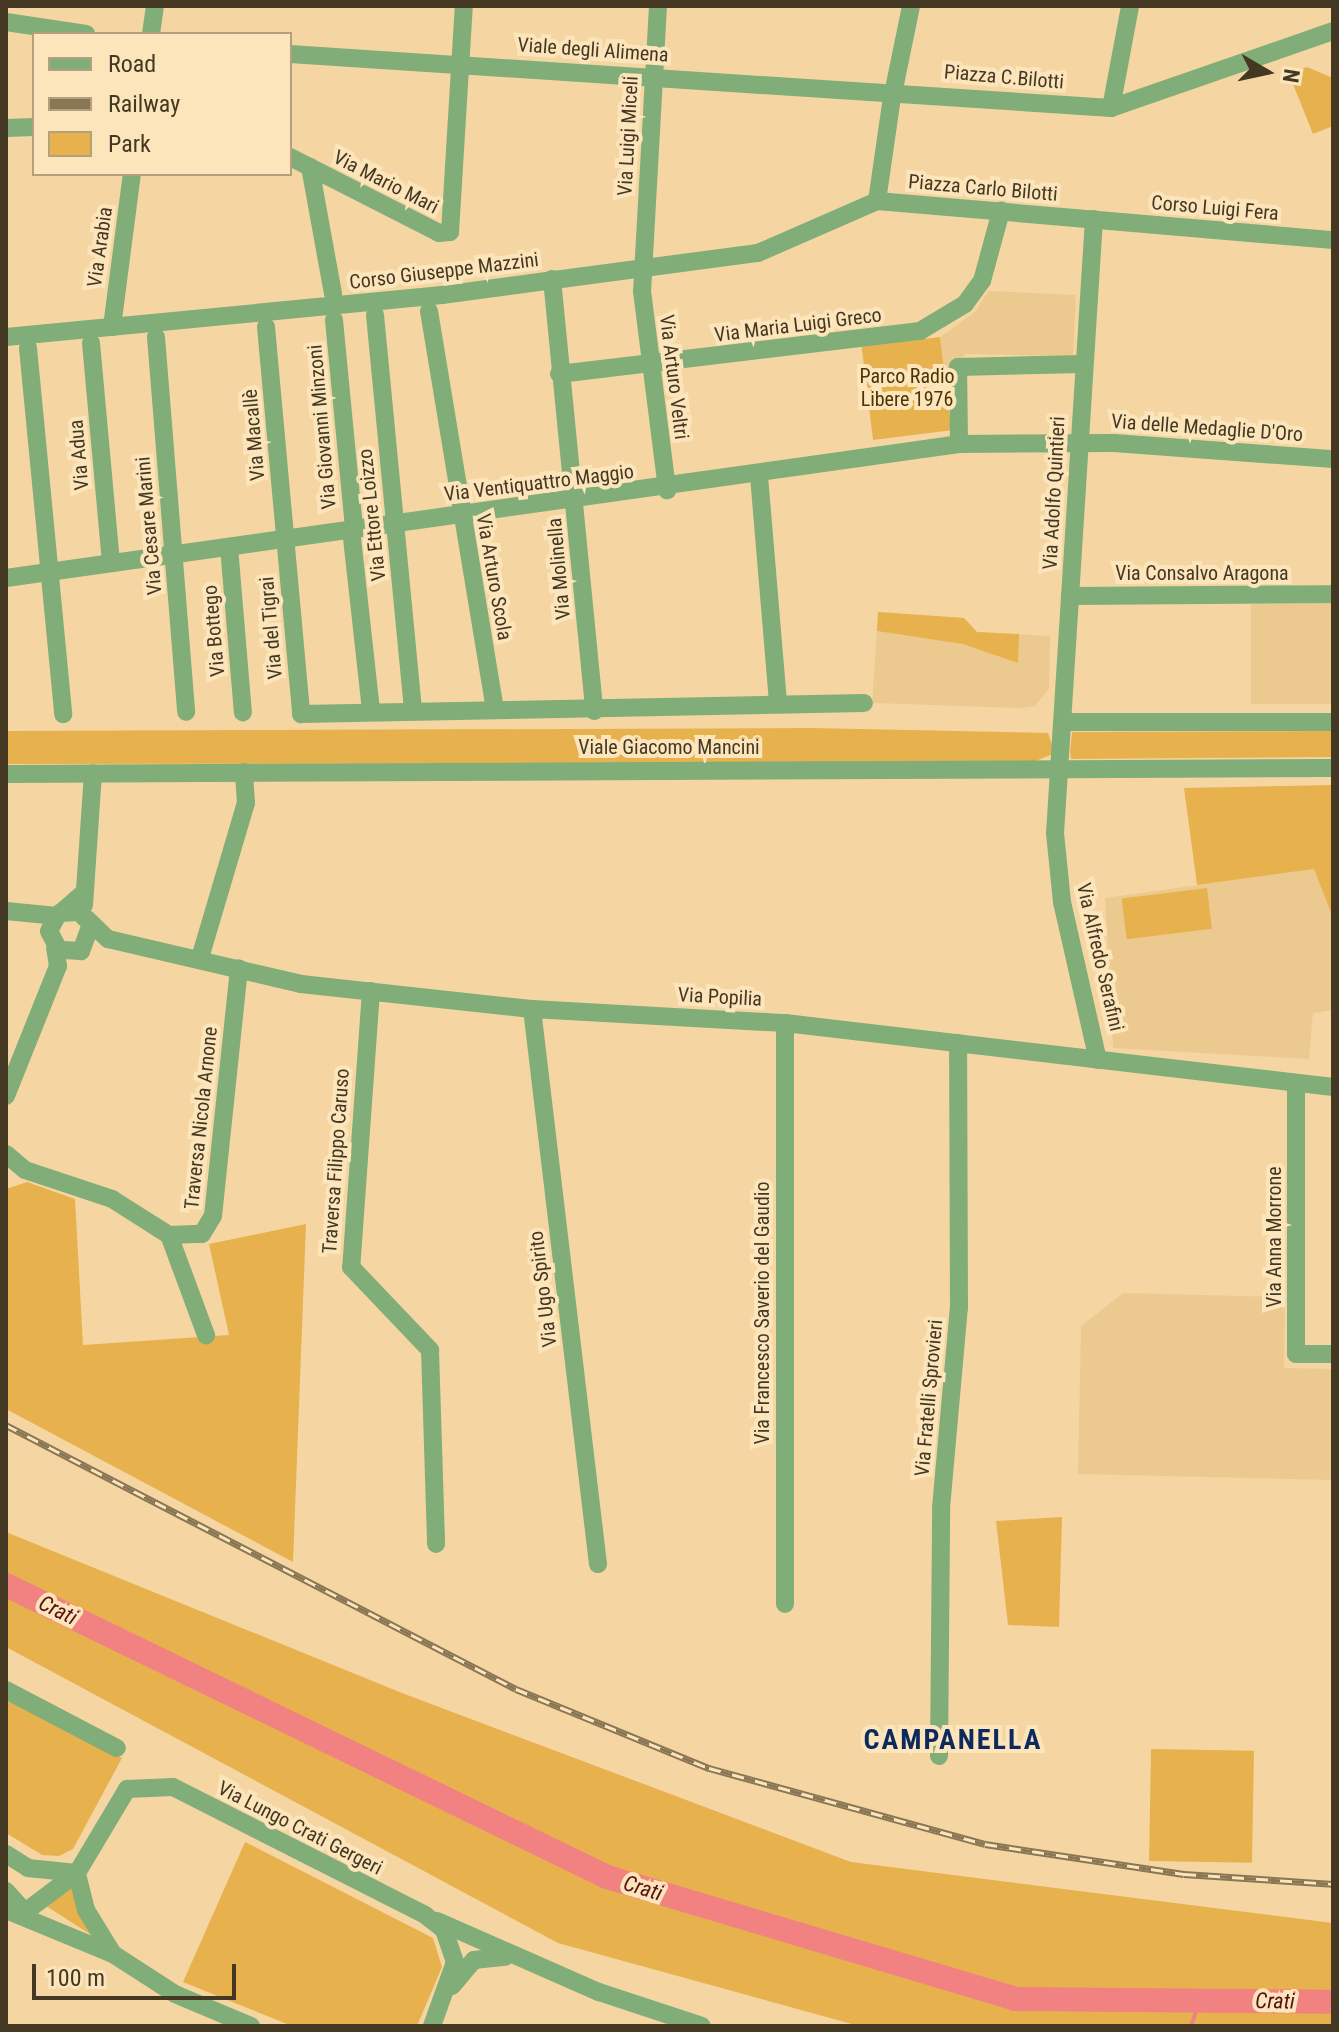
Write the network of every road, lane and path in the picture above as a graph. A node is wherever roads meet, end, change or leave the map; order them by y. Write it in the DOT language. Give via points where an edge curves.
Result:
graph roads {
  1 [pos="155,6"];
  2 [pos="464,6"];
  3 [pos="658,6"];
  4 [pos="911,6"];
  5 [pos="1130,6"];
  6 [pos="6,22"];
  7 [pos="1333,31"];
  8 [pos="73,32"];
  9 [pos="151,32"];
  10 [pos="292,54"];
  11 [pos="461,64"];
  12 [pos="653,77"];
  13 [pos="893,93"];
  14 [pos="1111,108"];
  15 [pos="32,127"];
  16 [pos="6,128"];
  17 [pos="292,158"];
  18 [pos="310,167"];
  19 [pos="132,176"];
  20 [pos="877,201"];
  21 [pos="1001,211"];
  22 [pos="1094,219"];
  23 [pos="1333,240"];
  24 [pos="642,269"];
  25 [pos="552,279"];
  26 [pos="333,294"];
  27 [pos="429,311"];
  28 [pos="375,315"];
  29 [pos="334,320"];
  30 [pos="112,327"];
  31 [pos="266,327"];
  32 [pos="6,337"];
  33 [pos="156,337"];
  34 [pos="91,343"];
  35 [pos="28,348"];
  36 [pos="1083,364"];
  37 [pos="649,365"];
  38 [pos="559,374"];
  39 [pos="1078,441"];
  40 [pos="959,444"];
  41 [pos="1333,459"];
  42 [pos="759,476"];
  43 [pos="667,490"];
  44 [pos="574,503"];
  45 [pos="461,514"];
  46 [pos="395,523"];
  47 [pos="352,529"];
  48 [pos="285,538"];
  49 [pos="229,547"];
  50 [pos="173,555"];
  51 [pos="111,563"];
  52 [pos="49,572"];
  53 [pos="6,578"];
  54 [pos="1333,594"];
  55 [pos="1070,596"];
  56 [pos="864,703"];
  57 [pos="778,704"];
  58 [pos="495,708"];
  59 [pos="413,710"];
  60 [pos="371,711"];
  61 [pos="594,711"];
  62 [pos="186,712"];
  63 [pos="243,712"];
  64 [pos="63,714"];
  65 [pos="301,714"];
  66 [pos="1064,722"];
  67 [pos="1333,722"];
  68 [pos="1333,768"];
  69 [pos="1062,769"];
  70 [pos="244,772"];
  71 [pos="93,773"];
  72 [pos="6,774"];
  73 [pos="83,893"];
  74 [pos="6,911"];
  75 [pos="58,915"];
  76 [pos="86,917"];
  77 [pos="32,918"];
  78 [pos="108,939"];
  79 [pos="52,942"];
  80 [pos="79,952"];
  81 [pos="200,958"];
  82 [pos="58,966"];
  83 [pos="239,968"];
  84 [pos="371,991"];
  85 [pos="532,1009"];
  86 [pos="785,1023"];
  87 [pos="958,1043"];
  88 [pos="1098,1060"];
  89 [pos="1296,1083"];
  90 [pos="1333,1087"];
  91 [pos="6,1096"];
  92 [pos="6,1158"];
  93 [pos="15,1172"];
  94 [pos="169,1235"];
  95 [pos="206,1335"];
  96 [pos="1333,1354"];
  97 [pos="436,1544"];
  98 [pos="598,1564"];
  99 [pos="785,1604"];
  100 [pos="6,1690"];
  101 [pos="117,1748"];
  102 [pos="939,1756"];
  103 [pos="6,1854"];
  104 [pos="77,1873"];
  105 [pos="6,1891"];
  106 [pos="16,1911"];
  107 [pos="425,1915"];
  108 [pos="113,1954"];
  109 [pos="527,1962"];
  110 [pos="448,1991"];
  111 [pos="251,2026"];
  112 [pos="432,2026"];
  113 [pos="702,2026"];
  1 -- 9 [label="street"];
  2 -- 11 [label="street"];
  3 -- 12 [label="street, Via Luigi Miceli"];
  4 -- 13 [label="street, Piazza Carlo Bilotti"];
  5 -- 14 [label="street"];
  6 -- 8 [label="street"];
  7 -- 14 [label="street"];
  10 -- 11 [label="street, Viale degli Alimena"];
  11 -- 12 [label="street, Viale degli Alimena"];
  11 -- 18 [label="street, Via Mario Mari" via="455,218 450,232 439,233"];
  12 -- 13 [label="street, Viale degli Alimena"];
  12 -- 24 [label="street, Via Luigi Miceli"];
  13 -- 14 [label="street, Piazza C.Bilotti"];
  13 -- 20 [label="street, Piazza Carlo Bilotti"];
  15 -- 16 [label="street"];
  17 -- 18 [label="street, Via Mario Mari"];
  18 -- 26 [label="street"];
  19 -- 30 [label="street, Via Arabia"];
  20 -- 21 [label="street, Piazza Carlo Bilotti"];
  20 -- 24 [label="street, Corso Giuseppe Mazzini" via="758,253"];
  21 -- 22 [label="street, Piazza Carlo Bilotti"];
  21 -- 37 [label="street, Via Maria Luigi Greco" via="998,243 965,304 920,331"];
  22 -- 23 [label="street, Corso Luigi Fera"];
  22 -- 36 [label="street, Via Adolfo Quintieri"];
  24 -- 25 [label="street, Corso Giuseppe Mazzini"];
  24 -- 37 [label="street, Via Arturo Veltri"];
  25 -- 30 [label="street, Corso Giuseppe Mazzini"];
  25 -- 38 [label="street, Via Molinella"];
  27 -- 45 [label="street, Via Arturo Scola"];
  28 -- 46 [label="street, Via Ettore Loizzo"];
  29 -- 47 [label="street, Via Giovanni Minzoni"];
  30 -- 32 [label="street, Corso Giuseppe Mazzini"];
  31 -- 48 [label="street, Via Macallè"];
  33 -- 50 [label="street, Via Cesare Marini"];
  34 -- 51 [label="street, Via Adua"];
  35 -- 52 [label="street"];
  36 -- 39 [label="street, Via Adolfo Quintieri"];
  36 -- 40 [label="street" via="958,367"];
  37 -- 38 [label="street, Via Maria Luigi Greco"];
  37 -- 43 [label="street, Via Arturo Veltri"];
  38 -- 44 [label="street, Via Molinella"];
  39 -- 40 [label="street, Via Ventiquattro Maggio"];
  39 -- 41 [label="street, Via delle Medaglie D'Oro"];
  39 -- 55 [label="street, Via Adolfo Quintieri"];
  40 -- 42 [label="street, Via Ventiquattro Maggio"];
  42 -- 43 [label="street, Via Ventiquattro Maggio"];
  42 -- 57 [label="street"];
  43 -- 44 [label="street, Via Ventiquattro Maggio"];
  44 -- 45 [label="street, Via Ventiquattro Maggio"];
  44 -- 61 [label="street, Via Molinella"];
  45 -- 46 [label="street, Via Ventiquattro Maggio"];
  45 -- 58 [label="street, Via Arturo Scola"];
  46 -- 47 [label="street, Via Ventiquattro Maggio"];
  46 -- 59 [label="street, Via Ettore Loizzo"];
  47 -- 48 [label="street, Via Ventiquattro Maggio"];
  47 -- 60 [label="street, Via Giovanni Minzoni"];
  48 -- 49 [label="street, Via Ventiquattro Maggio"];
  48 -- 65 [label="street, Via del Tigrai"];
  49 -- 50 [label="street, Via Ventiquattro Maggio"];
  49 -- 63 [label="street, Via Bottego"];
  50 -- 51 [label="street, Via Ventiquattro Maggio"];
  50 -- 62 [label="street, Via Cesare Marini"];
  51 -- 52 [label="street, Via Ventiquattro Maggio"];
  52 -- 53 [label="street, Via Ventiquattro Maggio"];
  52 -- 64 [label="street"];
  54 -- 55 [label="street, Via Consalvo Aragona"];
  55 -- 66 [label="street, Via Adolfo Quintieri"];
  56 -- 57 [label="street, Viale Giacomo Mancini"];
  57 -- 61 [label="street, Viale Giacomo Mancini"];
  58 -- 59 [label="street, Viale Giacomo Mancini"];
  58 -- 61 [label="street, Viale Giacomo Mancini"];
  59 -- 60 [label="street, Viale Giacomo Mancini"];
  60 -- 65 [label="street, Viale Giacomo Mancini"];
  66 -- 67 [label="street"];
  66 -- 69 [label="street, Via Adolfo Quintieri"];
  68 -- 69 [label="street, Viale Giacomo Mancini"];
  69 -- 70 [label="street, Viale Giacomo Mancini"];
  69 -- 88 [label="street, Via Alfredo Serafini" via="1055,833 1062,902"];
  70 -- 71 [label="street, Viale Giacomo Mancini"];
  70 -- 81 [label="street" via="246,803"];
  71 -- 72 [label="street, Viale Giacomo Mancini"];
  71 -- 73 [label="street" via="94,837"];
  73 -- 75 [label="street"];
  73 -- 76 [label="street"];
  74 -- 77 [label="street"];
  75 -- 76 [label="street"];
  75 -- 77 [label="street"];
  75 -- 79 [label="street"];
  76 -- 78 [label="street"];
  76 -- 80 [label="street" via="92,936"];
  77 -- 79 [label="street"];
  78 -- 80 [label="street"];
  78 -- 81 [label="street, Via Popilia"];
  79 -- 80 [label="street"];
  79 -- 82 [label="street"];
  80 -- 82 [label="street"];
  81 -- 83 [label="street, Via Popilia"];
  82 -- 91 [label="street"];
  83 -- 84 [label="street, Via Popilia"];
  83 -- 94 [label="street, Traversa Nicola Arnone" via="213,1216 202,1234"];
  84 -- 85 [label="street, Via Popilia"];
  84 -- 97 [label="street, Traversa Filippo Caruso" via="351,1267 430,1350"];
  85 -- 86 [label="street, Via Popilia"];
  85 -- 98 [label="street, Via Ugo Spirito"];
  86 -- 87 [label="street, Via Popilia"];
  86 -- 99 [label="street, Via Francesco Saverio del Gaudio"];
  87 -- 88 [label="street, Via Popilia"];
  87 -- 102 [label="street, Via Fratelli Sprovieri" via="959,1308 941,1508"];
  88 -- 89 [label="street, Via Popilia"];
  89 -- 90 [label="street, Via Popilia"];
  89 -- 96 [label="street, Via Anna Morrone" via="1296,1354"];
  92 -- 93 [label="street"];
  93 -- 94 [label="street" via="112,1199"];
  94 -- 95 [label="street"];
  100 -- 101 [label="street"];
  103 -- 104 [label="street" via="28,1868"];
  104 -- 106 [label="street, Via Lungo Crati Gergeri"];
  104 -- 107 [label="street, Via Lungo Crati Gergeri" via="127,1789 156,1783"];
  104 -- 108 [label="street" via="86,1910"];
  105 -- 106 [label="street"];
  106 -- 108 [label="street"];
  107 -- 109 [label="street"];
  107 -- 110 [label="street, Via Lungo Crati Gergeri" via="452,1944"];
  108 -- 111 [label="street" via="175,1994"];
  109 -- 110 [label="street" via="486,1956 464,1967"];
  109 -- 113 [label="street"];
  110 -- 112 [label="street, Via Lungo Crati Gergeri"];
}
